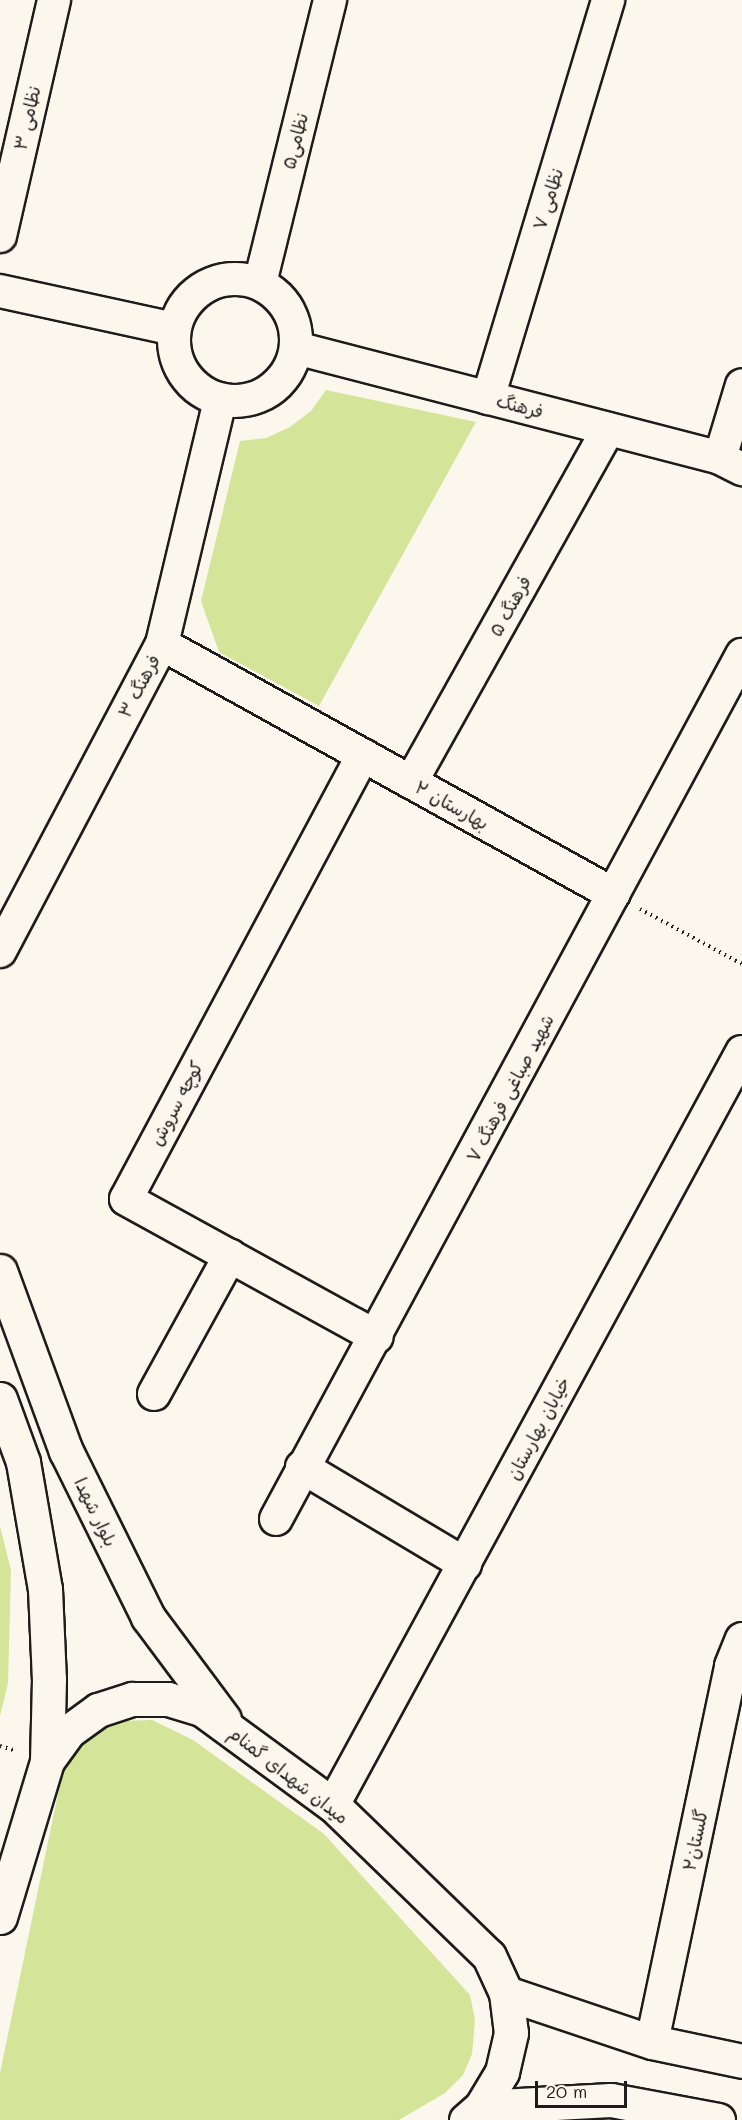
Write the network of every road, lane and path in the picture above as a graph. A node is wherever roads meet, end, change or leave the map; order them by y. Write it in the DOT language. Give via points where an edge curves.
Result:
graph roads {
  1 [pos="54,0"];
  2 [pos="330,0"];
  3 [pos="608,0"];
  4 [pos="0,236"];
  5 [pos="260,283"];
  6 [pos="0,291"];
  7 [pos="174,329"];
  8 [pos="296,348"];
  9 [pos="742,385"];
  10 [pos="488,398"];
  11 [pos="220,400"];
  12 [pos="608,429"];
  13 [pos="731,464"];
  14 [pos="162,644"];
  15 [pos="742,655"];
  16 [pos="363,755"];
  17 [pos="411,782"];
  18 [pos="613,894"];
  19 [pos="0,951"];
  20 [pos="742,964"];
  21 [pos="741,1054"];
  22 [pos="230,1256"];
  23 [pos="0,1272"];
  24 [pos="377,1337"];
  25 [pos="154,1394"];
  26 [pos="0,1399"];
  27 [pos="302,1467"];
  28 [pos="276,1519"];
  29 [pos="465,1564"];
  30 [pos="742,1639"];
  31 [pos="232,1730"];
  32 [pos="47,1761"];
  33 [pos="333,1805"];
  34 [pos="10,1853"];
  35 [pos="0,1917"];
  36 [pos="506,1993"];
  37 [pos="652,2042"];
  38 [pos="742,2061"];
  39 [pos="474,2113"];
  40 [pos="718,2120"];
  1 -- 4 [label="street, نظامی ۳"];
  2 -- 5 [label="street, نظامی۵"];
  3 -- 10 [label="street, نظامی ۷"];
  5 -- 7 [label="street" via="242,278 206,285 181,311"];
  5 -- 8 [label="street" via="289,309"];
  6 -- 7 [label="street"];
  7 -- 11 [label="street" via="179,365 196,387"];
  8 -- 10 [label="street, فرهنگ"];
  8 -- 11 [label="street" via="290,367 269,390 241,401"];
  9 -- 13 [label="street"];
  10 -- 12 [label="street, فرهنگ"];
  11 -- 14 [label="street, فرهنگ ۳"];
  12 -- 13 [label="street, فرهنگ"];
  12 -- 17 [label="street, فرهنگ ۵"];
  14 -- 16 [label="street, بهارستان ۲"];
  14 -- 19 [label="street, فرهنگ ۳"];
  15 -- 18 [label="street, شهید صباغی فرهنگ ۷"];
  16 -- 17 [label="street, بهارستان ۲"];
  16 -- 22 [label="street, کوچه سروش" via="126,1199"];
  17 -- 18 [label="street, بهارستان ۲"];
  18 -- 20 [label="path"];
  18 -- 24 [label="street, شهید صباغی فرهنگ ۷"];
  21 -- 29 [label="street, خیابان بهارستان"];
  22 -- 24 [label="street, کوچه سروش"];
  22 -- 25 [label="street"];
  23 -- 31 [label="main road, بلوار شهدا" via="66,1451 148,1617"];
  24 -- 27 [label="street, شهید صباغی فرهنگ ۷"];
  26 -- 32 [label="main road" via="23,1462 45,1589"];
  27 -- 28 [label="street, شهید صباغی فرهنگ ۷"];
  27 -- 29 [label="street"];
  29 -- 33 [label="street, خیابان بهارستان"];
  30 -- 37 [label="street, گلستان۲" via="731,1666"];
  31 -- 32 [label="main road, میدان شهدای گمنام" via="203,1710 168,1699 132,1699 98,1710 69,1731"];
  31 -- 33 [label="main road, میدان شهدای گمنام"];
  32 -- 34 [label="main road, میدان شهدای گمنام"];
  33 -- 36 [label="main road, میدان شهدای گمنام" via="489,1956"];
  34 -- 35 [label="main road, میدان شهدای گمنام"];
  36 -- 37 [label="main road"];
  36 -- 39 [label="main road, میدان شهدای گمنام" via="511,2033 502,2072"];
  37 -- 38 [label="main road"];
  39 -- 40 [label="main road" via="611,2100"];
}
